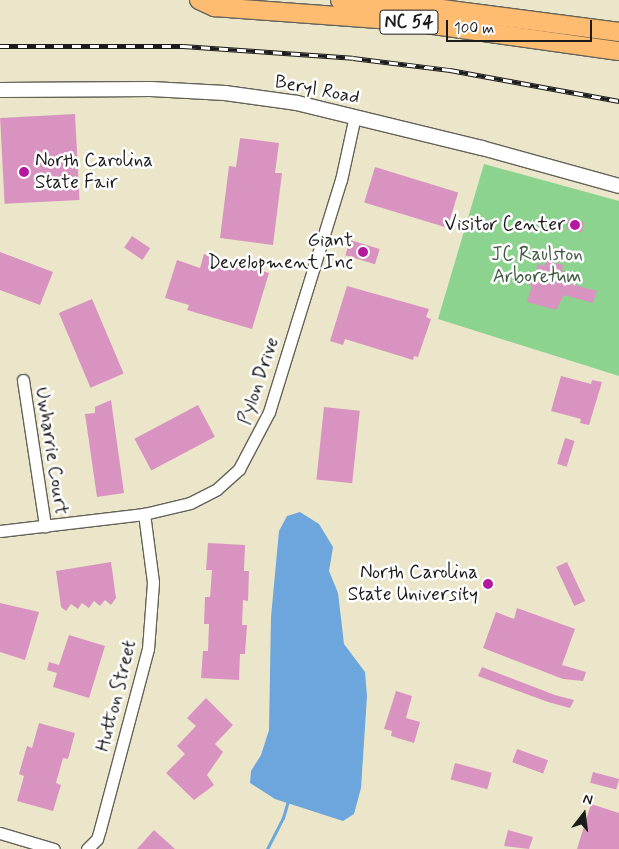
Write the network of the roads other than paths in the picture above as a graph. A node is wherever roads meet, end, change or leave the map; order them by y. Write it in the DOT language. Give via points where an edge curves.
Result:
graph roads {
  1 [pos="198,0"];
  2 [pos="340,0"];
  3 [pos="619,32"];
  4 [pos="619,51"];
  5 [pos="0,90"];
  6 [pos="355,116"];
  7 [pos="619,186"];
  8 [pos="23,380"];
  9 [pos="144,514"];
  10 [pos="45,526"];
  11 [pos="0,531"];
  12 [pos="0,833"];
  13 [pos="54,849"];
  14 [pos="87,849"];
  1 -- 4 [label="main road, NC 54" via="214,7 405,21"];
  2 -- 3 [label="main road, NC 54" via="411,5"];
  5 -- 6 [label="street, Beryl Road" via="151,89 225,93 297,103"];
  6 -- 7 [label="street, Beryl Road"];
  6 -- 9 [label="street, Pylon Drive" via="340,180 264,427 239,469 217,489 190,503"];
  8 -- 10 [label="street, Uwharrie Court"];
  9 -- 10 [label="street, Pylon Drive"];
  9 -- 14 [label="street, Hutton Street" via="153,582 148,650 97,839"];
  10 -- 11 [label="street, Pylon Drive"];
  12 -- 13 [label="street"];
}
